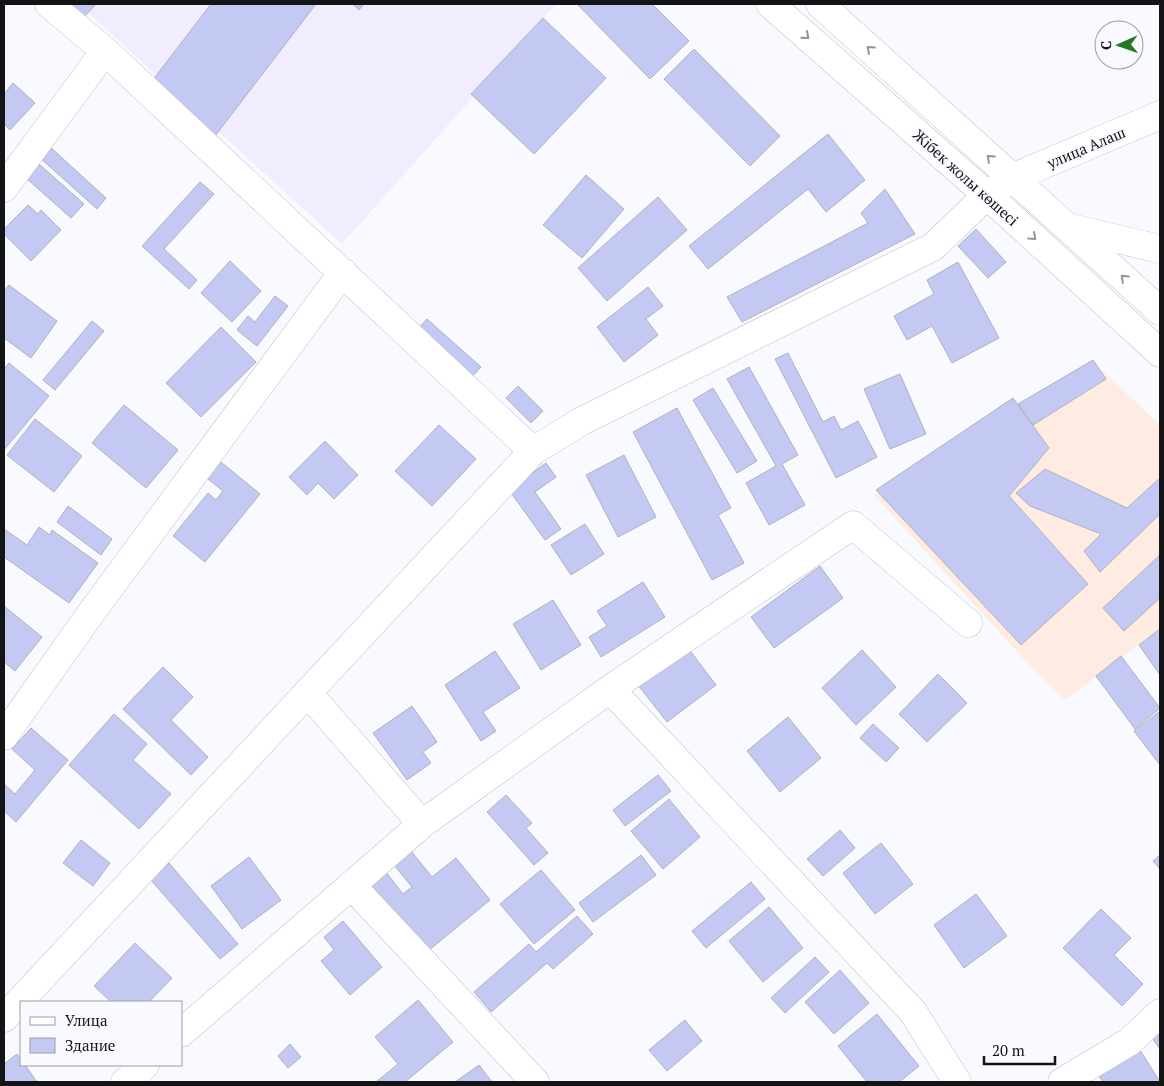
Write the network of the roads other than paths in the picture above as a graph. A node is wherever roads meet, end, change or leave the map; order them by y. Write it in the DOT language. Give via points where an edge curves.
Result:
graph roads {
  1 [pos="49,4"];
  2 [pos="770,4"];
  3 [pos="820,4"];
  4 [pos="105,51"];
  5 [pos="1160,115"];
  6 [pos="1012,178"];
  7 [pos="4,188"];
  8 [pos="987,195"];
  9 [pos="1071,228"];
  10 [pos="1160,249"];
  11 [pos="343,272"];
  12 [pos="1160,311"];
  13 [pos="1160,353"];
  14 [pos="533,451"];
  15 [pos="968,624"];
  16 [pos="610,689"];
  17 [pos="308,693"];
  18 [pos="4,736"];
  19 [pos="422,824"];
  20 [pos="351,885"];
  21 [pos="1160,1013"];
  22 [pos="4,1018"];
  23 [pos="182,1032"];
  24 [pos="144,1066"];
  25 [pos="125,1082"];
  26 [pos="535,1082"];
  27 [pos="957,1082"];
  28 [pos="1062,1082"];
  1 -- 4 [label="street"];
  2 -- 8 [label="street, Жібек жолы көшесі, one-way"];
  6 -- 3 [label="street, Жібек жолы көшесі, one-way"];
  4 -- 7 [label="street"];
  4 -- 11 [label="street"];
  5 -- 6 [label="street, улица Алаш"];
  6 -- 8 [label="street, улица Алаш"];
  6 -- 9 [label="street, Жібек жолы көшесі"];
  8 -- 13 [label="street, Жібек жолы көшесі, one-way"];
  8 -- 14 [label="street, улица Алаш" via="933,247 582,421"];
  9 -- 10 [label="street"];
  12 -- 9 [label="street, Жібек жолы көшесі, one-way"];
  11 -- 14 [label="street"];
  11 -- 18 [label="street"];
  14 -- 17 [label="street, улица Алаш"];
  15 -- 16 [label="street" via="853,524"];
  16 -- 19 [label="street"];
  16 -- 27 [label="street" via="913,1012"];
  17 -- 19 [label="street"];
  17 -- 22 [label="street, улица Алаш"];
  19 -- 20 [label="street"];
  20 -- 23 [label="street"];
  20 -- 26 [label="street"];
  21 -- 28 [label="street" via="1129,1042"];
  24 -- 25 [label="street"];
}
